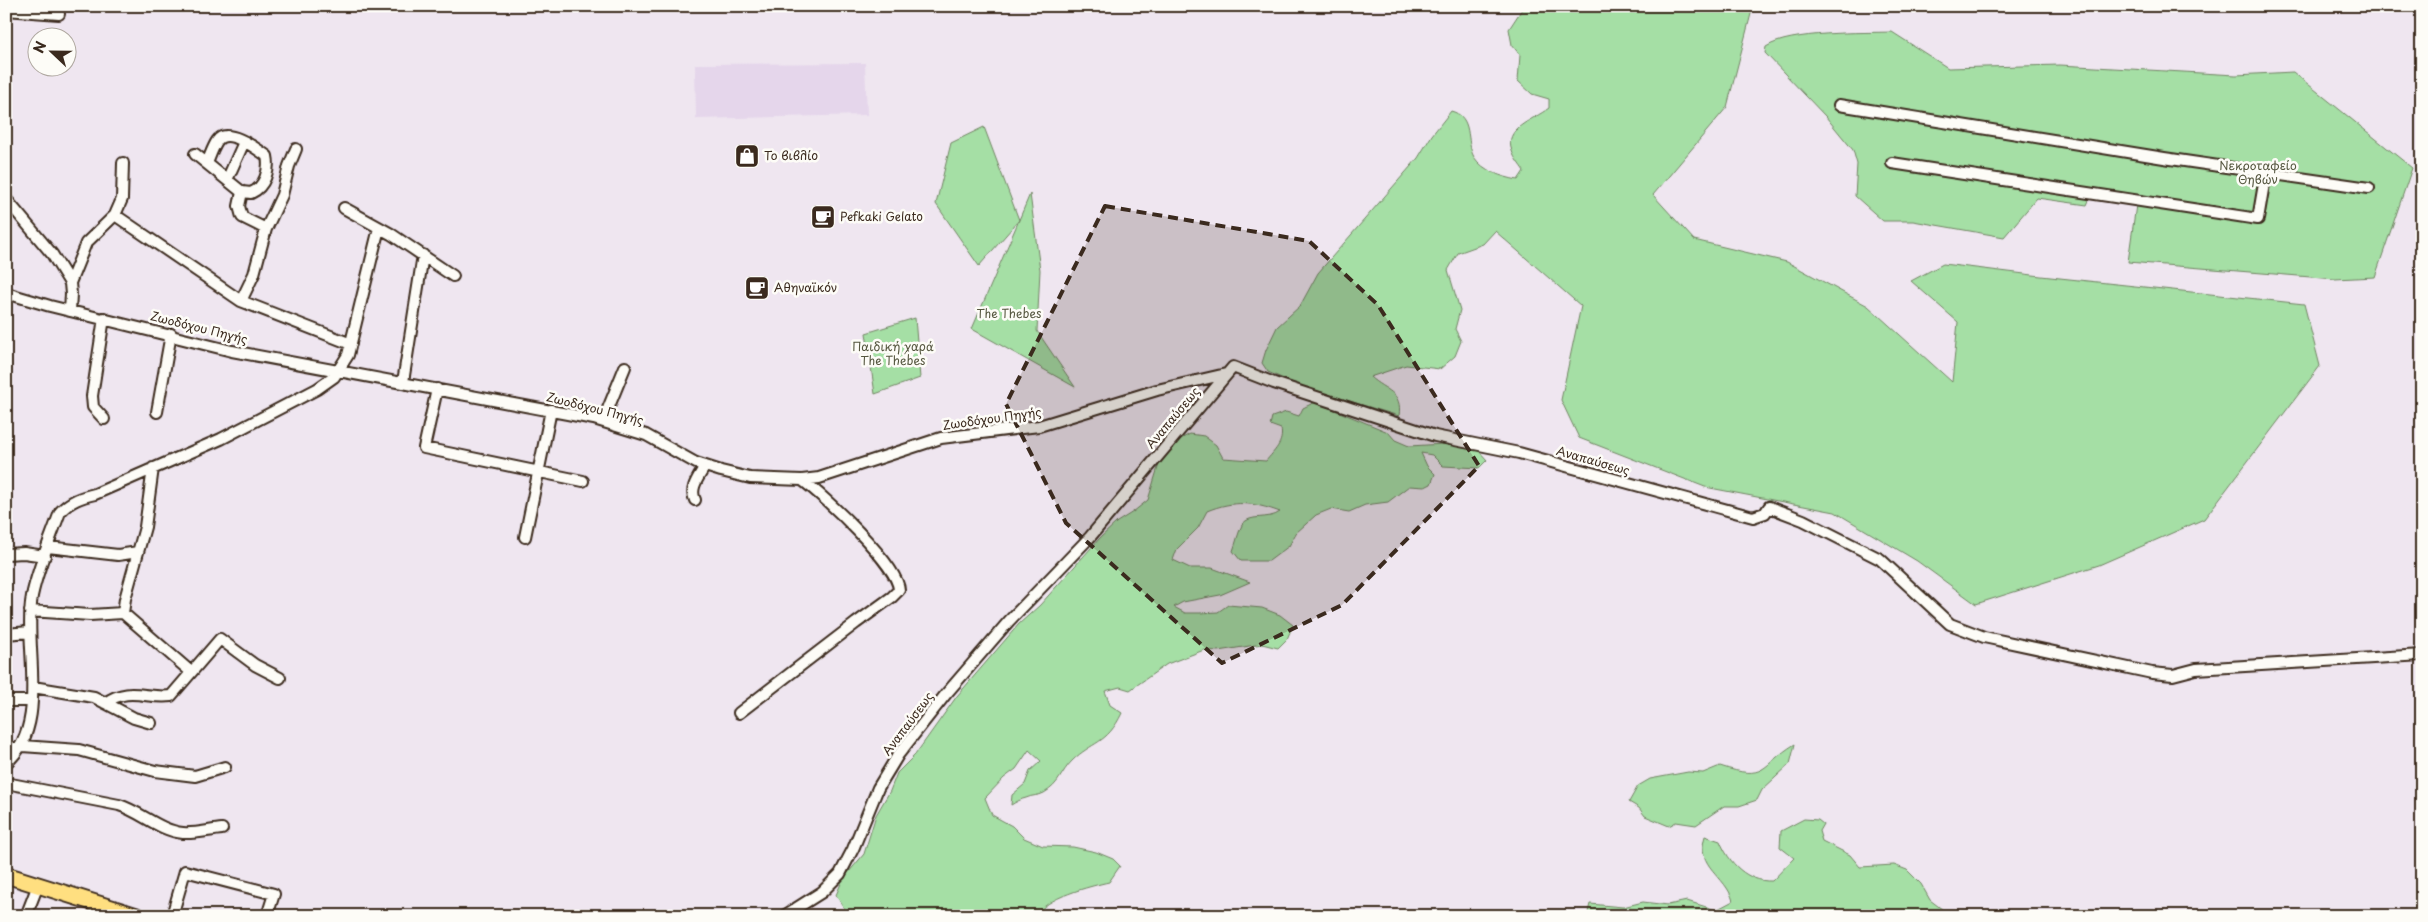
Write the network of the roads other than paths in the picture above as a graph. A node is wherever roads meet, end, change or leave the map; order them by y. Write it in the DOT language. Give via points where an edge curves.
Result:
graph roads {
  1 [pos="6,10"];
  2 [pos="59,14"];
  3 [pos="1839,105"];
  4 [pos="244,142"];
  5 [pos="296,149"];
  6 [pos="195,154"];
  7 [pos="123,163"];
  8 [pos="207,163"];
  9 [pos="1892,163"];
  10 [pos="2266,172"];
  11 [pos="227,180"];
  12 [pos="2369,188"];
  13 [pos="242,192"];
  14 [pos="6,198"];
  15 [pos="344,208"];
  16 [pos="116,215"];
  17 [pos="379,228"];
  18 [pos="266,229"];
  19 [pos="423,256"];
  20 [pos="453,276"];
  21 [pos="70,282"];
  22 [pos="6,293"];
  23 [pos="240,301"];
  24 [pos="70,311"];
  25 [pos="104,318"];
  26 [pos="171,334"];
  27 [pos="351,344"];
  28 [pos="625,367"];
  29 [pos="340,370"];
  30 [pos="1226,374"];
  31 [pos="403,382"];
  32 [pos="1192,383"];
  33 [pos="437,389"];
  34 [pos="1201,404"];
  35 [pos="551,410"];
  36 [pos="157,412"];
  37 [pos="104,419"];
  38 [pos="603,421"];
  39 [pos="705,466"];
  40 [pos="154,468"];
  41 [pos="539,473"];
  42 [pos="802,480"];
  43 [pos="583,481"];
  44 [pos="696,500"];
  45 [pos="525,537"];
  46 [pos="46,551"];
  47 [pos="138,552"];
  48 [pos="6,554"];
  49 [pos="30,611"];
  50 [pos="123,613"];
  51 [pos="29,632"];
  52 [pos="6,634"];
  53 [pos="2422,655"];
  54 [pos="191,672"];
  55 [pos="280,678"];
  56 [pos="33,688"];
  57 [pos="6,701"];
  58 [pos="32,701"];
  59 [pos="105,703"];
  60 [pos="739,713"];
  61 [pos="151,723"];
  62 [pos="22,746"];
  63 [pos="6,750"];
  64 [pos="6,763"];
  65 [pos="225,767"];
  66 [pos="6,783"];
  67 [pos="222,829"];
  68 [pos="6,875"];
  69 [pos="38,885"];
  70 [pos="26,916"];
  71 [pos="137,916"];
  72 [pos="172,916"];
  73 [pos="267,916"];
  74 [pos="784,916"];
  1 -- 2 [label="street"];
  3 -- 10 [label="street"];
  4 -- 8 [label="street" via="223,136 218,139"];
  4 -- 11 [label="street"];
  4 -- 13 [label="street" via="267,156 268,161 263,184 252,193"];
  5 -- 18 [label="street" via="282,195"];
  6 -- 8 [label="street"];
  7 -- 16 [label="street" via="122,199"];
  8 -- 11 [label="street"];
  9 -- 10 [label="street" via="2258,219"];
  10 -- 12 [label="street"];
  11 -- 13 [label="street"];
  13 -- 18 [label="street" via="239,206 242,217"];
  14 -- 21 [label="street" via="52,254"];
  15 -- 17 [label="street"];
  16 -- 21 [label="street" via="86,243"];
  16 -- 23 [label="street"];
  17 -- 19 [label="street"];
  17 -- 27 [label="street"];
  18 -- 23 [label="street" via="254,274"];
  19 -- 20 [label="street"];
  19 -- 31 [label="street"];
  21 -- 24 [label="street"];
  22 -- 24 [label="street, Ζωοδόχου Πηγής"];
  23 -- 27 [label="street"];
  24 -- 25 [label="street, Ζωοδόχου Πηγής"];
  25 -- 26 [label="street, Ζωοδόχου Πηγής"];
  25 -- 37 [label="street" via="92,396 93,407"];
  26 -- 29 [label="street, Ζωοδόχου Πηγής" via="232,351"];
  26 -- 36 [label="street"];
  27 -- 29 [label="street"];
  28 -- 38 [label="street"];
  29 -- 31 [label="street, Ζωοδόχου Πηγής"];
  29 -- 40 [label="street" via="317,389 221,439"];
  30 -- 32 [label="street, Ζωοδόχου Πηγής"];
  30 -- 34 [label="street, Αναπαύσεως"];
  30 -- 53 [label="street, Αναπαύσεως" via="1232,367 1435,436 1519,453 1753,517 1765,513 1769,507 1803,520 1880,559 1950,624 1984,637 2173,675 2196,670"];
  31 -- 33 [label="street, Ζωοδόχου Πηγής"];
  32 -- 34 [label="street" via="1199,392"];
  32 -- 42 [label="street, Ζωοδόχου Πηγής" via="1150,392 1040,426 941,438 819,478"];
  33 -- 35 [label="street, Ζωοδόχου Πηγής"];
  33 -- 41 [label="street" via="424,448"];
  34 -- 74 [label="street, Αναπαύσεως" via="1090,538 1009,621 898,755 878,788 840,874 822,892"];
  35 -- 38 [label="street, Ζωοδόχου Πηγής"];
  35 -- 41 [label="street"];
  38 -- 39 [label="street, Ζωοδόχου Πηγής" via="646,435"];
  39 -- 42 [label="street, Ζωοδόχου Πηγής" via="750,478"];
  39 -- 44 [label="street" via="693,487 692,494"];
  40 -- 46 [label="street" via="67,505 60,512"];
  40 -- 47 [label="street" via="146,528"];
  41 -- 43 [label="street"];
  41 -- 45 [label="street"];
  42 -- 60 [label="street" via="856,529 892,572 899,583 899,590"];
  46 -- 47 [label="street" via="118,555"];
  46 -- 48 [label="street"];
  46 -- 49 [label="street"];
  47 -- 50 [label="street"];
  49 -- 50 [label="street" via="90,615"];
  49 -- 51 [label="street"];
  50 -- 54 [label="street"];
  51 -- 52 [label="street"];
  51 -- 56 [label="street"];
  54 -- 55 [label="street" via="220,639 255,665"];
  54 -- 59 [label="street" via="171,696 125,694"];
  56 -- 58 [label="street"];
  56 -- 59 [label="street" via="94,697"];
  57 -- 58 [label="street"];
  58 -- 62 [label="street"];
  59 -- 61 [label="street"];
  62 -- 63 [label="street"];
  62 -- 64 [label="street"];
  62 -- 65 [label="street" via="79,750 155,771 195,776"];
  66 -- 67 [label="street" via="119,805 170,831 185,833"];
  68 -- 69 [label="main road"];
  69 -- 70 [label="street"];
  69 -- 71 [label="main road"];
  72 -- 73 [label="street" via="185,871 274,894"];
}
